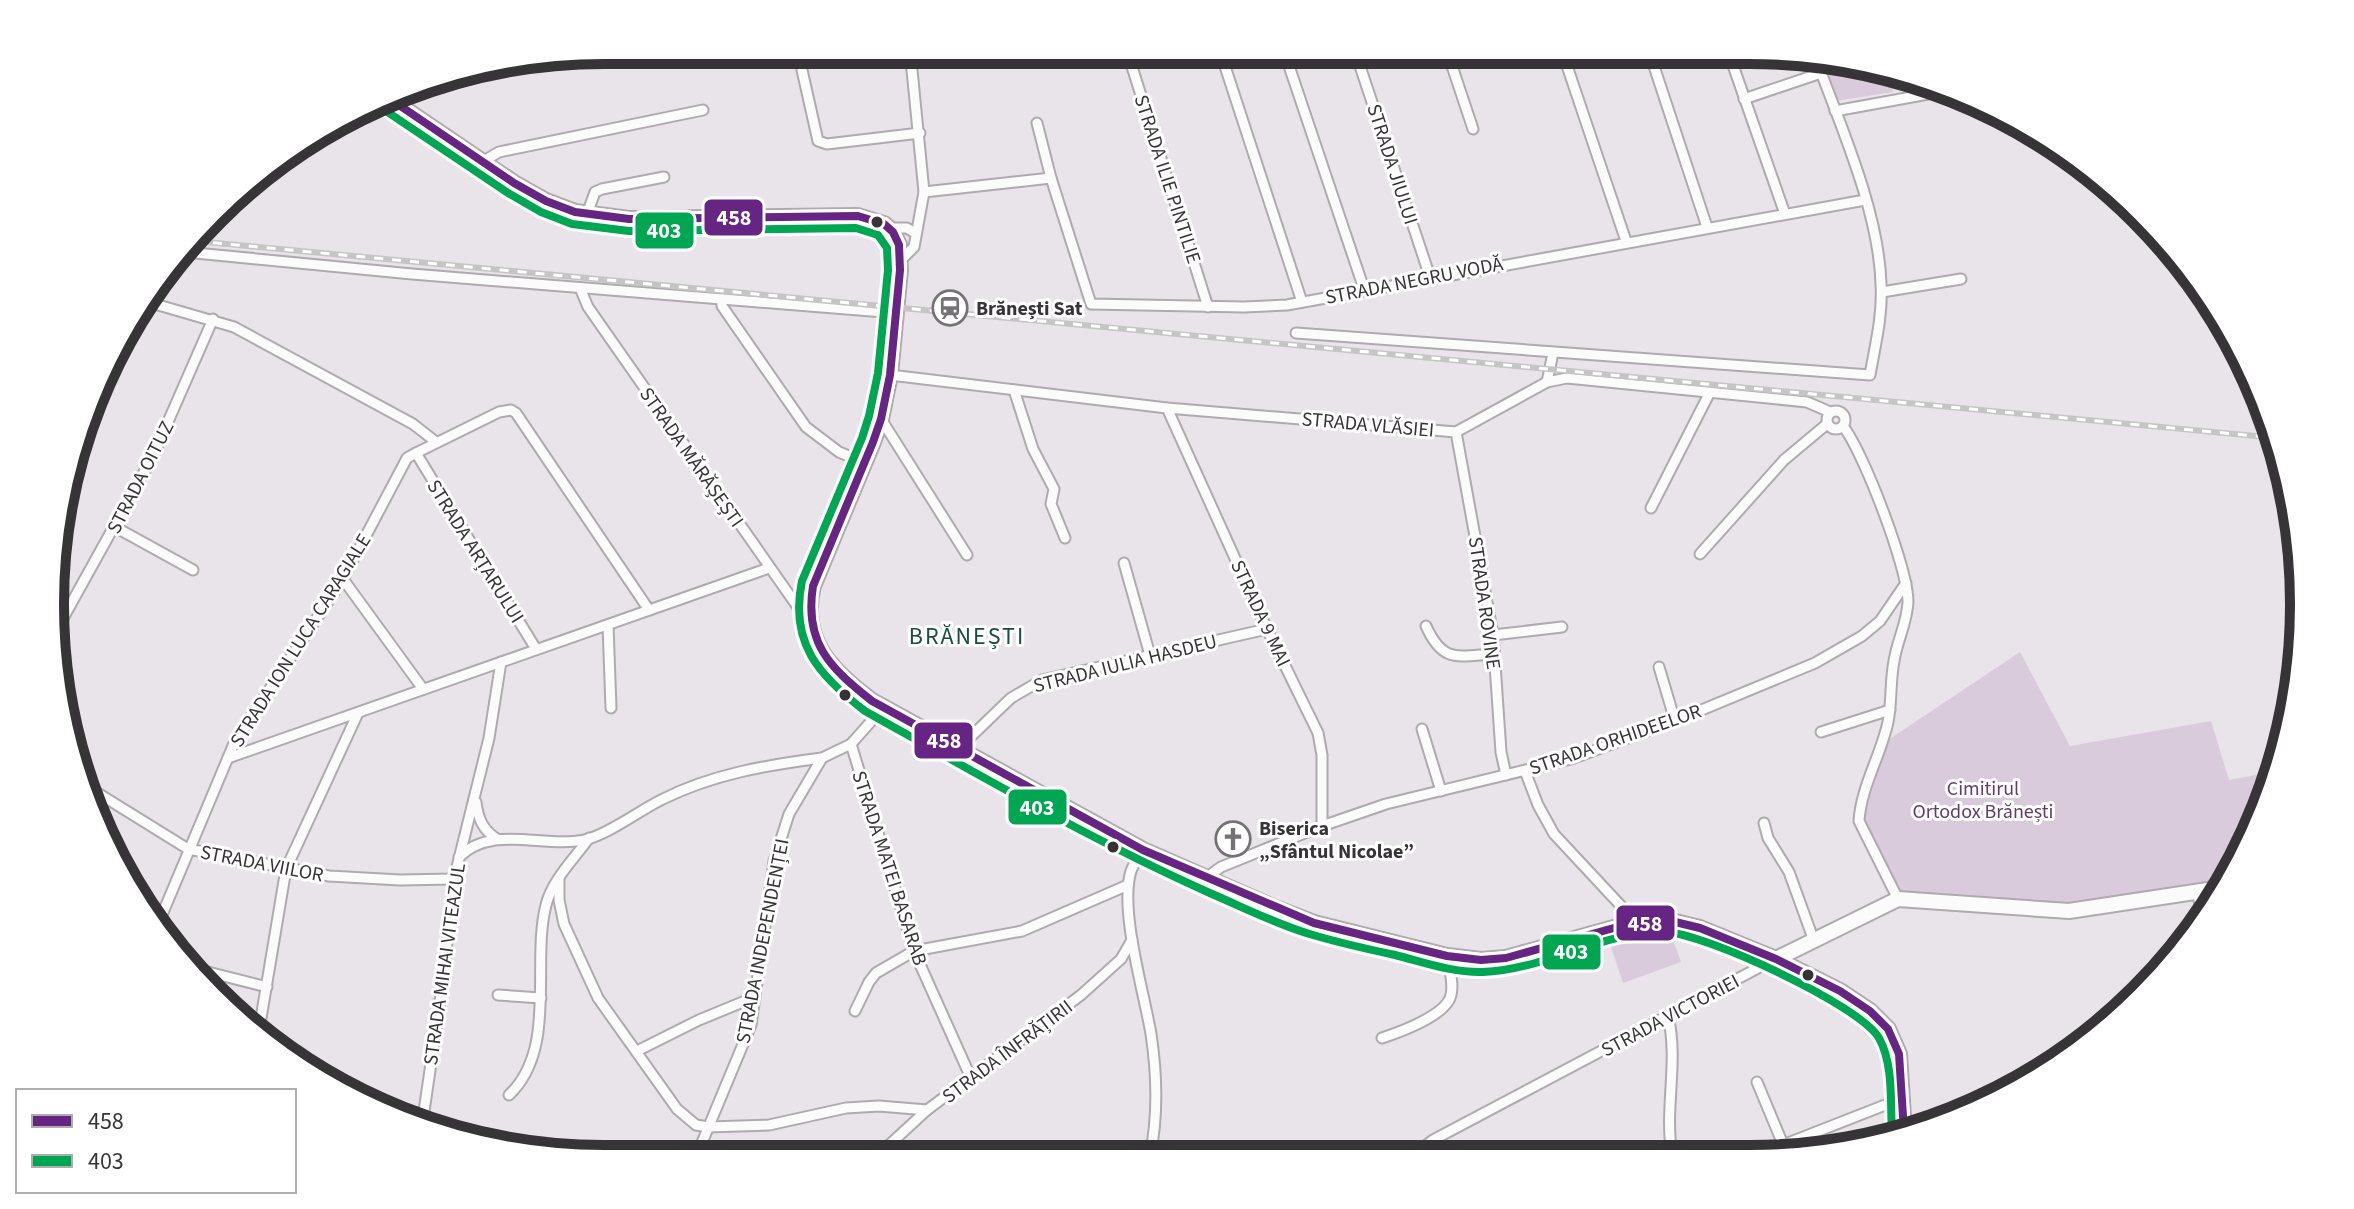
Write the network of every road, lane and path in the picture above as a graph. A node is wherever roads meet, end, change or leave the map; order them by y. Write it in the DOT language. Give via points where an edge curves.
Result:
graph roads {
  1 [pos="912,64"];
  2 [pos="1131,64"];
  3 [pos="1224,64"];
  4 [pos="1288,64"];
  5 [pos="1359,64"];
  6 [pos="1451,64"];
  7 [pos="1566,64"];
  8 [pos="1653,64"];
  9 [pos="1732,64"];
  10 [pos="1820,69"];
  11 [pos="802,70"];
  12 [pos="1821,73"];
  13 [pos="1927,94"];
  14 [pos="1744,99"];
  15 [pos="399,105"];
  16 [pos="703,110"];
  17 [pos="1835,111"];
  18 [pos="1037,123"];
  19 [pos="1473,129"];
  20 [pos="920,133"];
  21 [pos="482,162"];
  22 [pos="664,177"];
  23 [pos="1051,178"];
  24 [pos="924,192"];
  25 [pos="1865,200"];
  26 [pos="587,214"];
  27 [pos="1785,214"];
  28 [pos="1707,227"];
  29 [pos="889,228"];
  30 [pos="915,233"];
  31 [pos="1626,241"];
  32 [pos="194,253"];
  33 [pos="901,260"];
  34 [pos="1430,277"];
  35 [pos="1961,279"];
  36 [pos="580,288"];
  37 [pos="1364,289"];
  38 [pos="1882,292"];
  39 [pos="722,299"];
  40 [pos="1302,302"];
  41 [pos="155,304"];
  42 [pos="1208,307"];
  43 [pos="896,313"];
  44 [pos="213,319"];
  45 [pos="1296,333"];
  46 [pos="1553,353"];
  47 [pos="890,375"];
  48 [pos="1547,382"];
  49 [pos="1014,390"];
  50 [pos="1710,392"];
  51 [pos="1167,408"];
  52 [pos="1830,412"];
  53 [pos="881,419"];
  54 [pos="1827,424"];
  55 [pos="1843,426"];
  56 [pos="1456,432"];
  57 [pos="436,442"];
  58 [pos="416,453"];
  59 [pos="865,463"];
  60 [pos="1651,508"];
  61 [pos="115,527"];
  62 [pos="1065,538"];
  63 [pos="1700,554"];
  64 [pos="967,555"];
  65 [pos="1124,563"];
  66 [pos="769,568"];
  67 [pos="193,570"];
  68 [pos="343,579"];
  69 [pos="1906,583"];
  70 [pos="649,610"];
  71 [pos="64,616"];
  72 [pos="809,623"];
  73 [pos="608,625"];
  74 [pos="1426,626"];
  75 [pos="1562,627"];
  76 [pos="1267,629"];
  77 [pos="1493,635"];
  78 [pos="536,649"];
  79 [pos="1494,654"];
  80 [pos="1150,655"];
  81 [pos="501,662"];
  82 [pos="1659,667"];
  83 [pos="423,689"];
  84 [pos="611,708"];
  85 [pos="883,708"];
  86 [pos="1890,710"];
  87 [pos="358,713"];
  88 [pos="1675,721"];
  89 [pos="1422,729"];
  90 [pos="1821,732"];
  91 [pos="851,744"];
  92 [pos="958,749"];
  93 [pos="228,758"];
  94 [pos="822,758"];
  95 [pos="1525,771"];
  96 [pos="1506,775"];
  97 [pos="1441,791"];
  98 [pos="476,793"];
  99 [pos="99,794"];
  100 [pos="1764,823"];
  101 [pos="1322,826"];
  102 [pos="589,838"];
  103 [pos="497,839"];
  104 [pos="188,849"];
  105 [pos="1143,850"];
  106 [pos="458,858"];
  107 [pos="286,869"];
  108 [pos="1206,878"];
  109 [pos="454,879"];
  110 [pos="559,880"];
  111 [pos="1128,885"];
  112 [pos="2208,890"];
  113 [pos="2197,892"];
  114 [pos="1898,899"];
  115 [pos="2200,903"];
  116 [pos="162,915"];
  117 [pos="1636,922"];
  118 [pos="1132,940"];
  119 [pos="1814,941"];
  120 [pos="914,951"];
  121 [pos="1447,956"];
  122 [pos="1776,959"];
  123 [pos="208,972"];
  124 [pos="267,987"];
  125 [pos="498,995"];
  126 [pos="755,997"];
  127 [pos="541,998"];
  128 [pos="855,1011"];
  129 [pos="1668,1016"];
  130 [pos="261,1021"];
  131 [pos="1382,1038"];
  132 [pos="637,1051"];
  133 [pos="971,1078"];
  134 [pos="1757,1082"];
  135 [pos="509,1095"];
  136 [pos="1903,1098"];
  137 [pos="927,1110"];
  138 [pos="424,1113"];
  139 [pos="1904,1122"];
  140 [pos="708,1127"];
  141 [pos="1805,1142"];
  142 [pos="1783,1144"];
  143 [pos="701,1145"];
  144 [pos="889,1145"];
  145 [pos="1151,1145"];
  146 [pos="1426,1145"];
  147 [pos="1671,1145"];
  1 -- 20 [label="street"];
  2 -- 42 [label="street, STRADA ILIE PINTILIE"];
  3 -- 40 [label="street"];
  4 -- 37 [label="street"];
  5 -- 34 [label="street, STRADA JIULUI"];
  6 -- 19 [label="street"];
  7 -- 31 [label="street"];
  8 -- 28 [label="street"];
  9 -- 14 [label="street"];
  10 -- 12 [label="street"];
  11 -- 20 [label="street" via="818,141"];
  12 -- 14 [label="street"];
  12 -- 17 [label="street"];
  13 -- 17 [label="street"];
  14 -- 27 [label="street"];
  15 -- 21 [label="main road"];
  16 -- 21 [label="street" via="499,152"];
  17 -- 25 [label="street"];
  18 -- 23 [label="street, STRADA NEGRU VODĂ"];
  20 -- 24 [label="street"];
  21 -- 26 [label="main road" via="546,201"];
  22 -- 26 [label="street" via="595,192"];
  23 -- 24 [label="street"];
  23 -- 42 [label="street, STRADA NEGRU VODĂ" via="1091,304"];
  24 -- 30 [label="street"];
  25 -- 27 [label="street, STRADA NEGRU VODĂ"];
  25 -- 38 [label="street"];
  26 -- 29 [label="main road" via="629,219 851,216"];
  27 -- 28 [label="street, STRADA NEGRU VODĂ"];
  28 -- 31 [label="street, STRADA NEGRU VODĂ"];
  29 -- 30 [label="street"];
  29 -- 33 [label="main road"];
  30 -- 33 [label="street" via="913,251"];
  31 -- 34 [label="street, STRADA NEGRU VODĂ"];
  32 -- 36 [label="street"];
  33 -- 43 [label="main road"];
  34 -- 37 [label="street, STRADA NEGRU VODĂ"];
  35 -- 38 [label="street"];
  36 -- 39 [label="street"];
  36 -- 66 [label="street, STRADA MĂRĂȘEȘTI"];
  37 -- 40 [label="street, STRADA NEGRU VODĂ"];
  38 -- 46 [label="street" via="1870,375"];
  39 -- 43 [label="street"];
  39 -- 59 [label="street" via="806,427 839,452"];
  40 -- 42 [label="street, STRADA NEGRU VODĂ"];
  41 -- 44 [label="street"];
  43 -- 47 [label="main road"];
  44 -- 57 [label="street" via="334,379"];
  44 -- 61 [label="street, STRADA OITUZ" via="153,456"];
  45 -- 46 [label="street"];
  46 -- 48 [label="street"];
  47 -- 49 [label="street, STRADA VLĂSIEI"];
  47 -- 53 [label="main road"];
  48 -- 50 [label="street, STRADA VLĂSIEI" via="1567,378"];
  48 -- 56 [label="street, STRADA VLĂSIEI"];
  49 -- 51 [label="street, STRADA VLĂSIEI"];
  49 -- 62 [label="street" via="1033,449 1054,489 1051,504"];
  50 -- 52 [label="street, STRADA VLĂSIEI" via="1807,402"];
  50 -- 60 [label="street"];
  51 -- 56 [label="street, STRADA VLĂSIEI"];
  51 -- 76 [label="street, STRADA 9 MAI"];
  52 -- 54 [label="street"];
  52 -- 55 [label="street" via="1842,413"];
  53 -- 59 [label="main road"];
  53 -- 64 [label="street"];
  54 -- 55 [label="street" via="1834,430"];
  54 -- 63 [label="street" via="1784,460"];
  55 -- 69 [label="street" via="1881,507"];
  56 -- 77 [label="street, STRADA ROVINE"];
  57 -- 58 [label="street, STRADA ION LUCA CARAGIALE"];
  57 -- 70 [label="street, STRADA ION LUCA CARAGIALE" via="505,410 516,413"];
  58 -- 68 [label="street, STRADA ION LUCA CARAGIALE" via="407,458"];
  58 -- 78 [label="street, STRADA ARȚARULUI"];
  59 -- 72 [label="main road" via="813,586"];
  61 -- 67 [label="street"];
  61 -- 71 [label="street, STRADA OITUZ"];
  65 -- 80 [label="street"];
  66 -- 70 [label="street, STRADA ION LUCA CARAGIALE"];
  66 -- 72 [label="street, STRADA MĂRĂȘEȘTI"];
  68 -- 83 [label="street"];
  68 -- 93 [label="street, STRADA ION LUCA CARAGIALE"];
  69 -- 86 [label="street" via="1907,616 1894,658"];
  69 -- 88 [label="street, STRADA ORHIDEELOR" via="1880,621 1844,648"];
  70 -- 73 [label="street, STRADA ION LUCA CARAGIALE"];
  72 -- 85 [label="main road" via="827,659"];
  73 -- 78 [label="street, STRADA ION LUCA CARAGIALE"];
  73 -- 84 [label="street"];
  74 -- 79 [label="street" via="1435,645 1447,653"];
  75 -- 77 [label="street"];
  76 -- 80 [label="street, STRADA IULIA HASDEU"];
  76 -- 101 [label="street, STRADA 9 MAI" via="1321,743"];
  77 -- 79 [label="street, STRADA ROVINE"];
  78 -- 81 [label="street, STRADA ION LUCA CARAGIALE"];
  79 -- 96 [label="street, STRADA ROVINE"];
  80 -- 92 [label="street, STRADA IULIA HASDEU" via="1030,685"];
  81 -- 83 [label="street, STRADA ION LUCA CARAGIALE"];
  81 -- 98 [label="street, STRADA MIHAI VITEAZUL"];
  82 -- 88 [label="street"];
  83 -- 87 [label="street, STRADA ION LUCA CARAGIALE"];
  85 -- 91 [label="street"];
  85 -- 92 [label="main road"];
  86 -- 90 [label="street"];
  86 -- 114 [label="street" via="1859,821"];
  87 -- 93 [label="street, STRADA ION LUCA CARAGIALE"];
  87 -- 107 [label="street"];
  88 -- 95 [label="street, STRADA ORHIDEELOR"];
  89 -- 97 [label="street"];
  91 -- 94 [label="street"];
  91 -- 120 [label="street, STRADA MATEI BASARAB"];
  92 -- 105 [label="main road"];
  93 -- 104 [label="street, STRADA ION LUCA CARAGIALE"];
  94 -- 102 [label="street" via="719,777"];
  94 -- 126 [label="street, STRADA INDEPENDENȚEI" via="778,844"];
  95 -- 96 [label="street, STRADA ORHIDEELOR"];
  95 -- 117 [label="street" via="1554,834"];
  96 -- 97 [label="street, STRADA ORHIDEELOR"];
  97 -- 101 [label="street, STRADA ORHIDEELOR"];
  98 -- 103 [label="street" via="481,823"];
  98 -- 106 [label="street, STRADA MIHAI VITEAZUL"];
  99 -- 104 [label="street, STRADA VIILOR"];
  100 -- 119 [label="street"];
  101 -- 108 [label="street, STRADA ORHIDEELOR"];
  102 -- 103 [label="street"];
  102 -- 110 [label="street"];
  103 -- 106 [label="street" via="474,844"];
  104 -- 107 [label="street, STRADA VIILOR"];
  104 -- 116 [label="street, STRADA ION LUCA CARAGIALE"];
  105 -- 108 [label="main road"];
  105 -- 111 [label="street"];
  106 -- 109 [label="street, STRADA MIHAI VITEAZUL"];
  107 -- 109 [label="street, STRADA VIILOR" via="362,879"];
  107 -- 124 [label="street"];
  108 -- 121 [label="main road" via="1314,923"];
  109 -- 138 [label="street, STRADA MIHAI VITEAZUL"];
  110 -- 127 [label="street" via="549,895 543,922"];
  110 -- 132 [label="street" via="570,942 598,998"];
  111 -- 118 [label="street"];
  111 -- 120 [label="street" via="1022,931"];
  112 -- 113 [label="main road"];
  113 -- 114 [label="main road" via="2069,911"];
  113 -- 115 [label="street"];
  114 -- 119 [label="main road, STRADA VICTORIEI"];
  117 -- 121 [label="main road" via="1495,960"];
  117 -- 122 [label="main road" via="1690,925"];
  118 -- 133 [label="street, STRADA ÎNFRĂȚIRII" via="1121,959 1081,995"];
  118 -- 145 [label="street" via="1154,1060"];
  119 -- 122 [label="main road, STRADA VICTORIEI"];
  120 -- 128 [label="street" via="876,973"];
  120 -- 133 [label="street, STRADA MATEI BASARAB"];
  121 -- 131 [label="street" via="1451,994 1444,1008"];
  122 -- 129 [label="street, STRADA VICTORIEI"];
  122 -- 136 [label="main road" via="1840,991 1882,1021 1899,1054"];
  123 -- 124 [label="street"];
  124 -- 130 [label="street"];
  125 -- 127 [label="street"];
  126 -- 132 [label="street"];
  126 -- 140 [label="street, STRADA INDEPENDENȚEI" via="743,1049"];
  127 -- 135 [label="street" via="530,1062"];
  129 -- 146 [label="street, STRADA VICTORIEI"];
  129 -- 147 [label="street"];
  132 -- 140 [label="street" via="677,1109 696,1125"];
  133 -- 137 [label="street, STRADA ÎNFRĂȚIRII"];
  134 -- 142 [label="street"];
  136 -- 139 [label="main road"];
  136 -- 141 [label="street"];
  137 -- 140 [label="street" via="846,1108 769,1125"];
  137 -- 144 [label="street, STRADA ÎNFRĂȚIRII"];
  140 -- 143 [label="street, STRADA INDEPENDENȚEI"];
}
